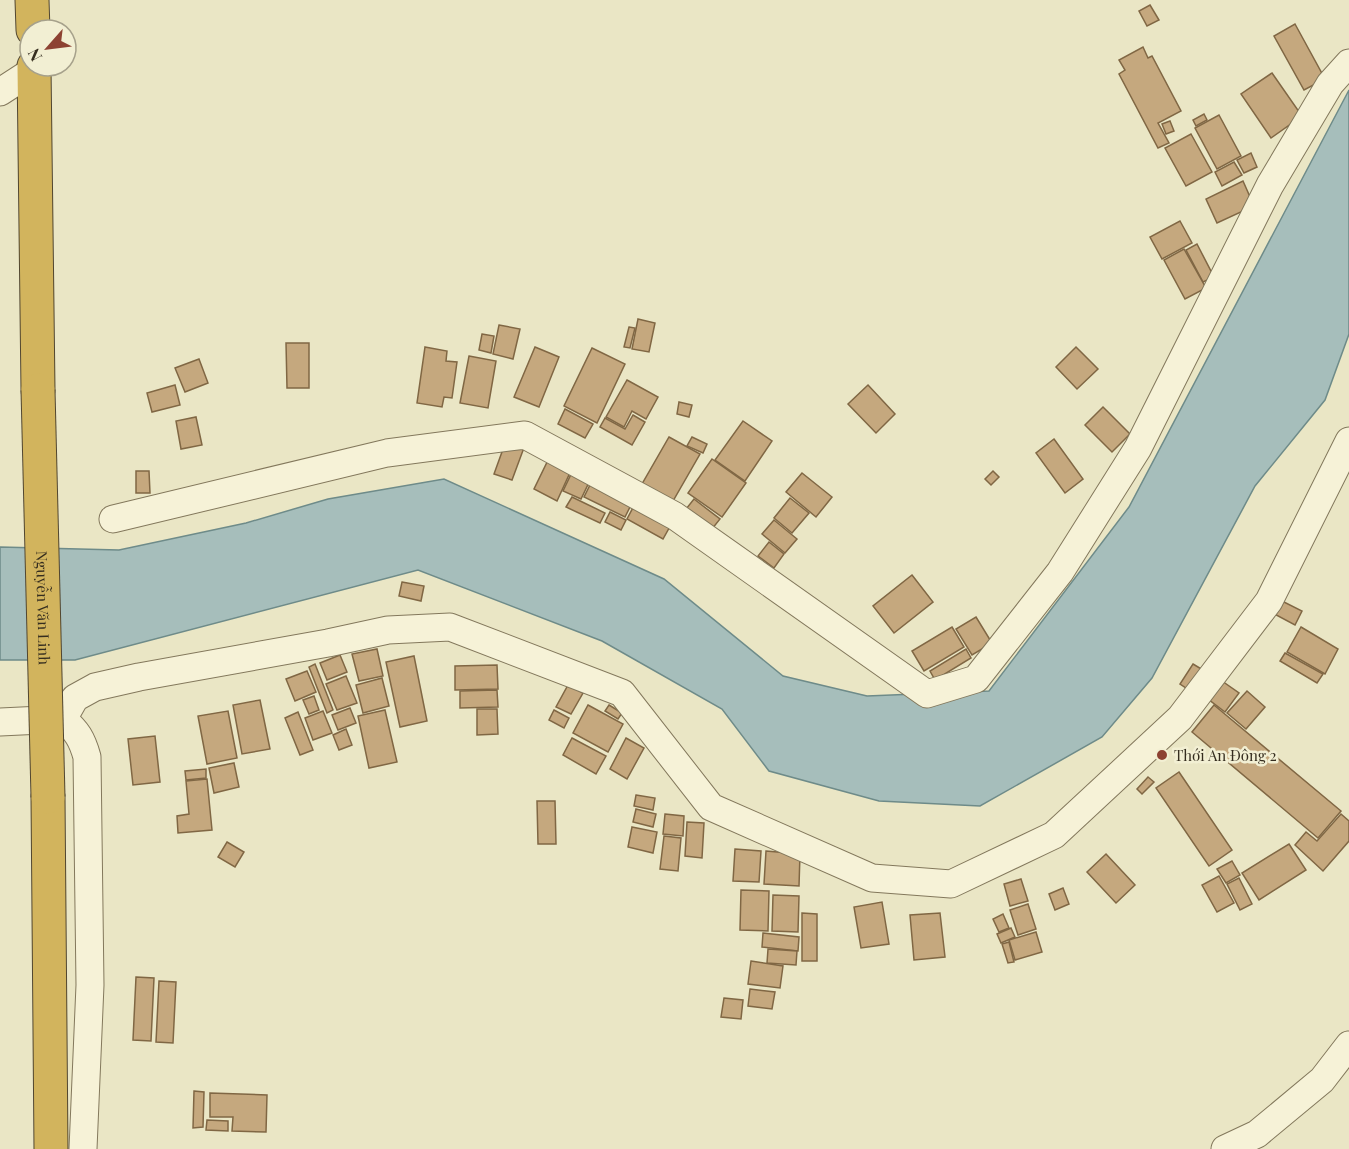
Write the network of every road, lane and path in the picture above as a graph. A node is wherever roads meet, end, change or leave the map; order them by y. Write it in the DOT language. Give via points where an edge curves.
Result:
graph roads {
  1 [pos="32,0"];
  2 [pos="33,18"];
  3 [pos="1349,63"];
  4 [pos="20,78"];
  5 [pos="34,78"];
  6 [pos="0,92"];
  7 [pos="1349,441"];
  8 [pos="113,519"];
  9 [pos="63,719"];
  10 [pos="0,722"];
  11 [pos="1349,1045"];
  12 [pos="1259,1141"];
  13 [pos="51,1149"];
  14 [pos="83,1149"];
  15 [pos="1225,1149"];
  1 -- 2 [label="highway"];
  3 -- 8 [label="street" via="1330,84 1270,185 1138,448 1060,572 976,679 927,694 675,516 525,435 387,453"];
  4 -- 6 [label="street"];
  5 -- 13 [label="highway, Nguyễn Văn Linh, bridge"];
  7 -- 9 [label="street" via="1269,601 1180,718 1054,835 951,884 872,878 711,807 622,693 450,627 388,630 95,687 75,698"];
  9 -- 10 [label="street"];
  9 -- 14 [label="street" via="82,739 87,757 90,986"];
  11 -- 12 [label="street" via="1322,1080"];
  12 -- 15 [label="street"];
}
